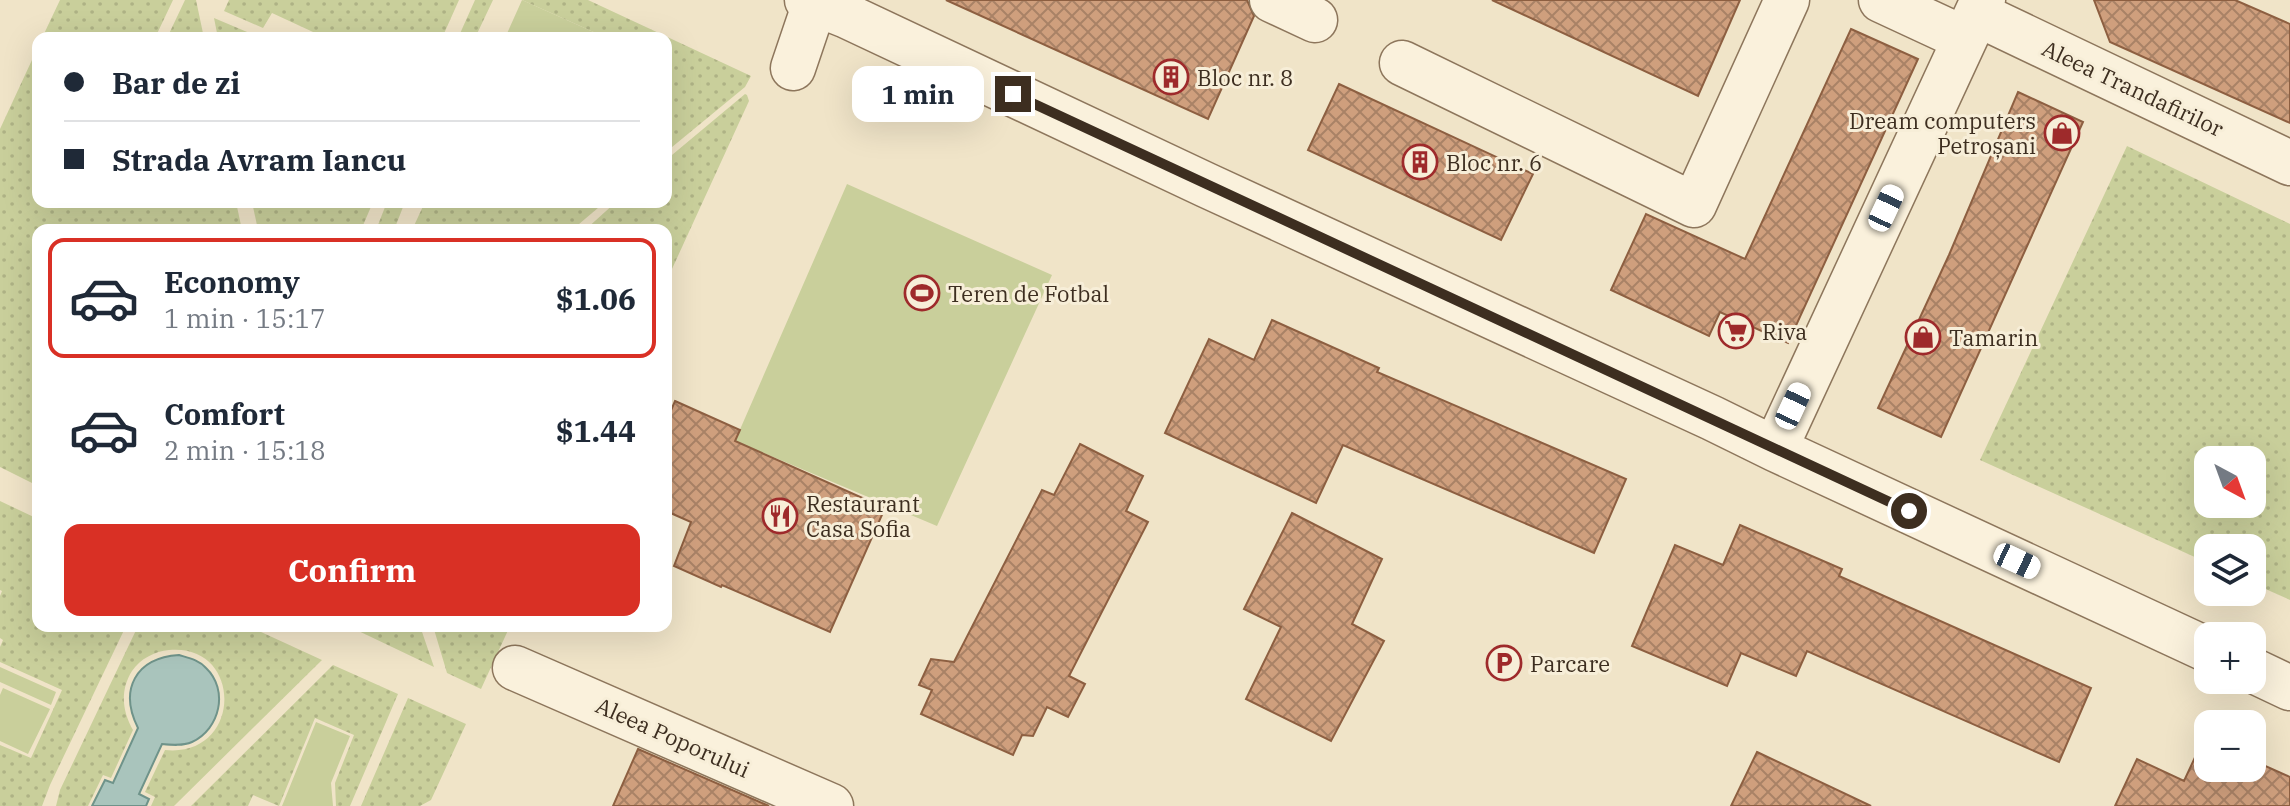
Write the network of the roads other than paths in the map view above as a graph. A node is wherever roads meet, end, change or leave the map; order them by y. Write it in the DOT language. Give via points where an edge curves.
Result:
graph roads {
  1 [pos="1272,0"];
  2 [pos="1787,0"];
  3 [pos="1881,0"];
  4 [pos="813,1"];
  5 [pos="1975,18"];
  6 [pos="1315,20"];
  7 [pos="1402,63"];
  8 [pos="793,68"];
  9 [pos="2290,163"];
  10 [pos="1775,449"];
  11 [pos="2194,644"];
  12 [pos="515,668"];
  13 [pos="2266,677"];
  14 [pos="2290,688"];
  15 [pos="831,806"];
  1 -- 6 [label="street"];
  2 -- 7 [label="street" via="1694,205"];
  3 -- 5 [label="street, Aleea Trandafirilor"];
  4 -- 8 [label="street"];
  4 -- 10 [label="street"];
  5 -- 9 [label="street, Aleea Trandafirilor"];
  5 -- 10 [label="street"];
  10 -- 11 [label="street"];
  12 -- 15 [label="street, Aleea Poporului"];
  13 -- 14 [label="street"];
}
